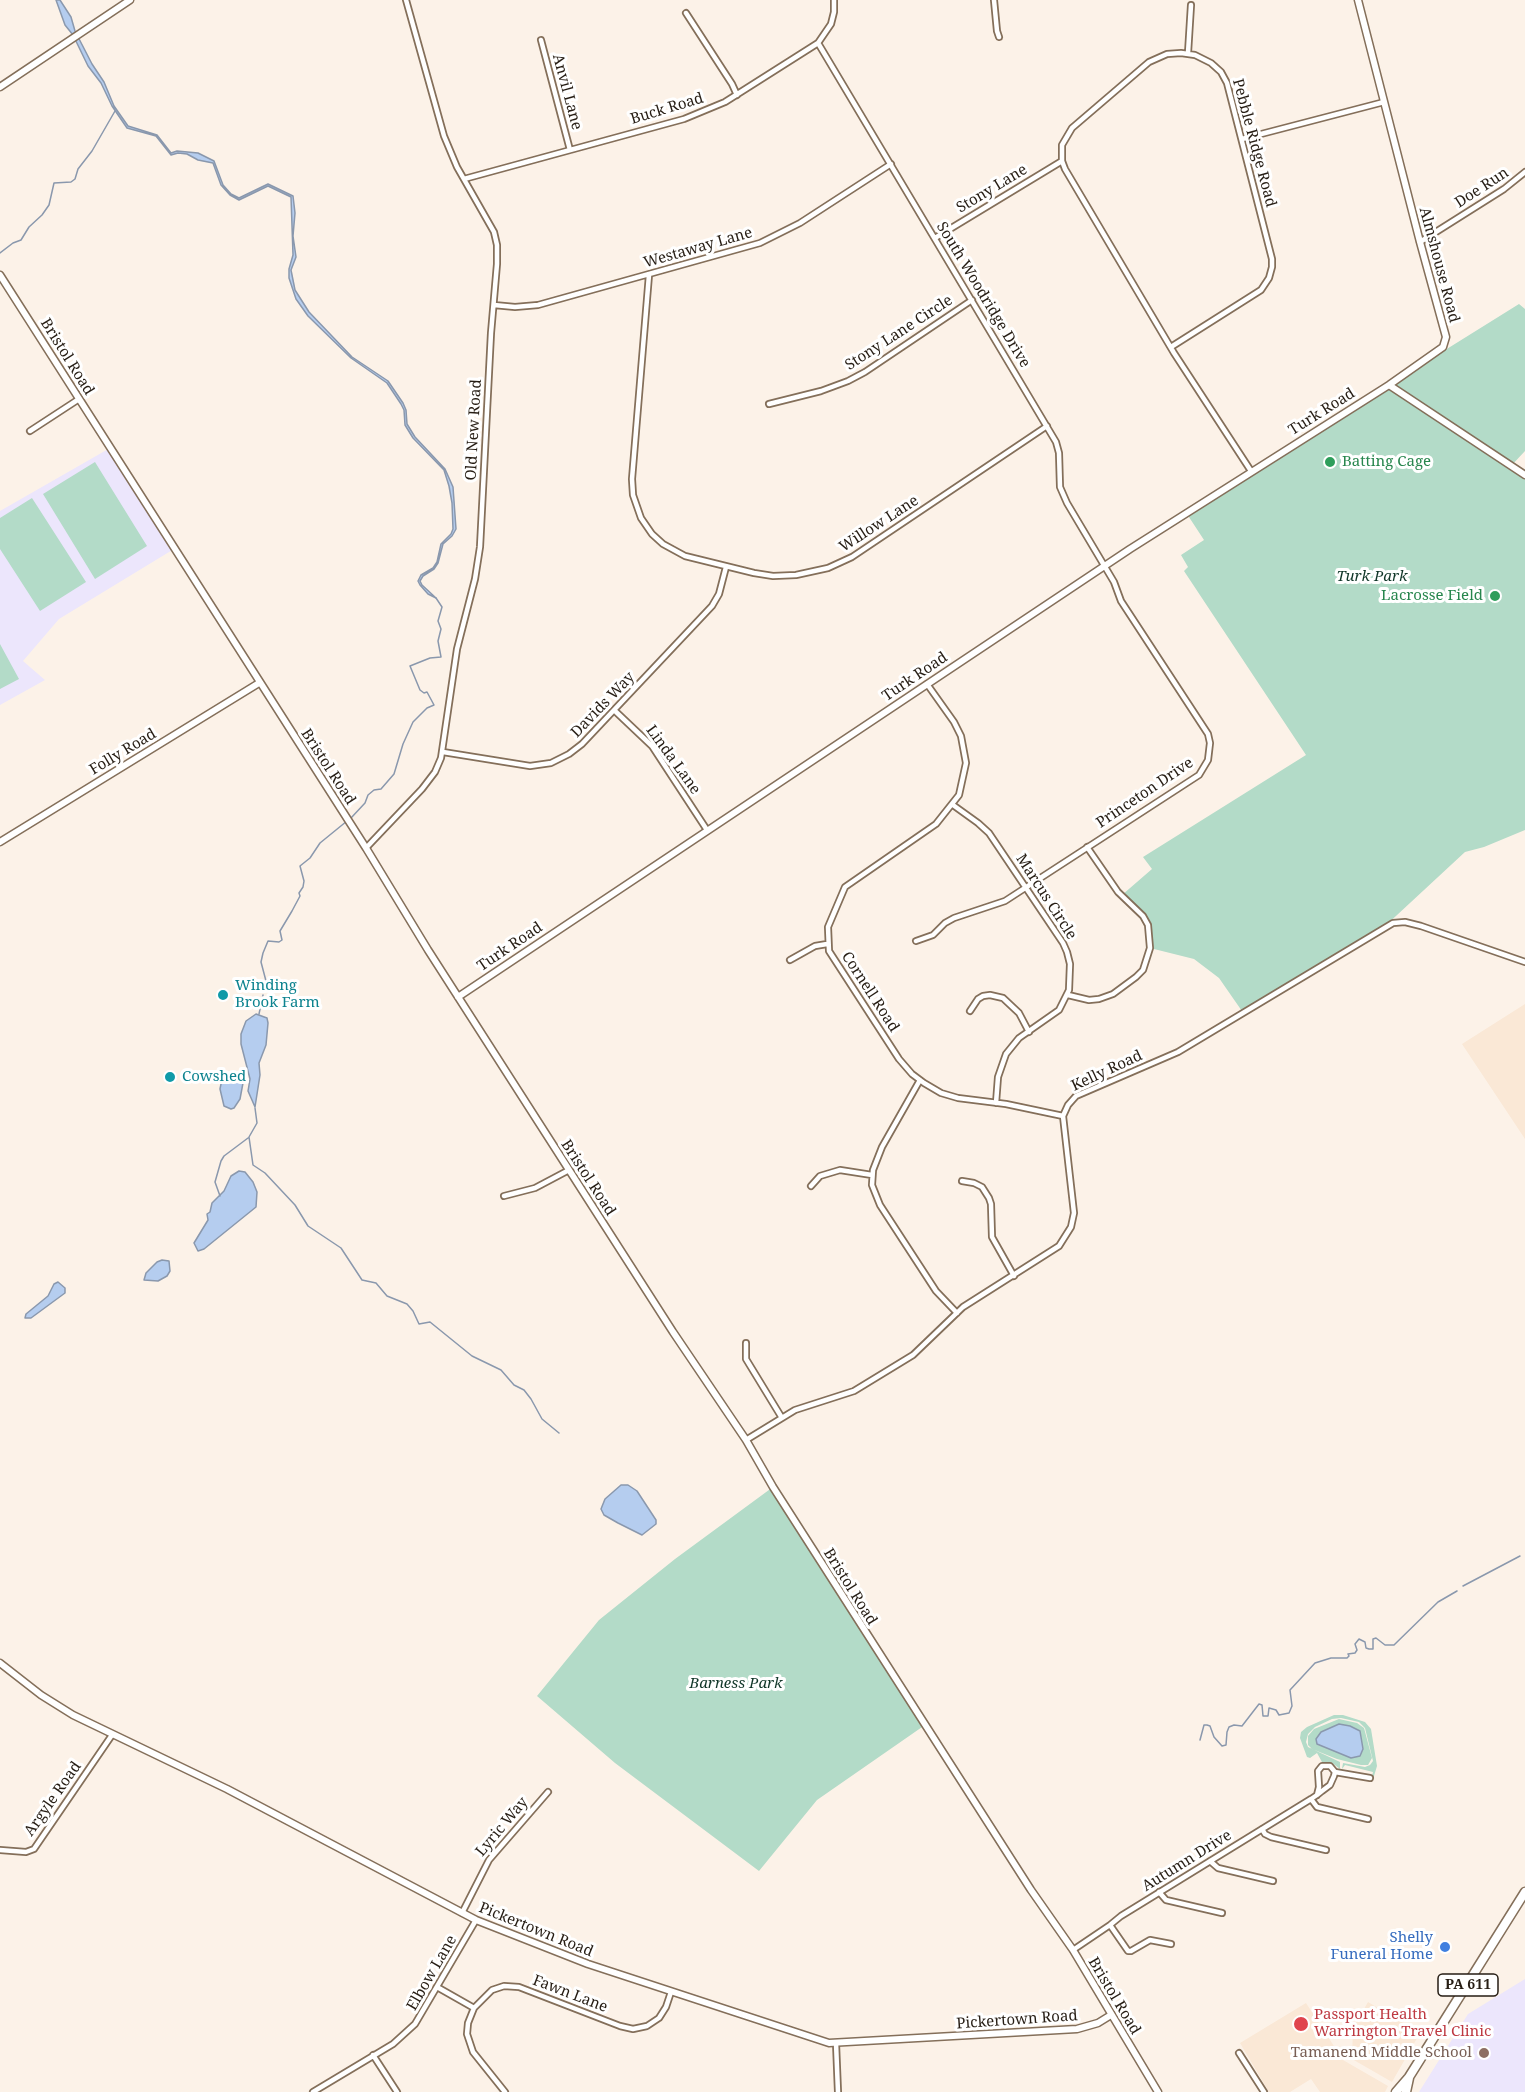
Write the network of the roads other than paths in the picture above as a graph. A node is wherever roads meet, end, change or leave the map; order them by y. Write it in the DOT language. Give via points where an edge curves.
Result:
graph roads {
  1 [pos="130,0"];
  2 [pos="406,0"];
  3 [pos="834,0"];
  4 [pos="994,0"];
  5 [pos="1358,0"];
  6 [pos="1191,5"];
  7 [pos="686,13"];
  8 [pos="999,37"];
  9 [pos="541,40"];
  10 [pos="818,43"];
  11 [pos="1188,53"];
  12 [pos="0,87"];
  13 [pos="737,95"];
  14 [pos="1384,102"];
  15 [pos="1242,139"];
  16 [pos="570,150"];
  17 [pos="1062,161"];
  18 [pos="891,164"];
  19 [pos="1525,172"];
  20 [pos="464,179"];
  21 [pos="935,238"];
  22 [pos="1420,242"];
  23 [pos="0,275"];
  24 [pos="649,275"];
  25 [pos="972,300"];
  26 [pos="494,305"];
  27 [pos="1171,347"];
  28 [pos="1389,384"];
  29 [pos="79,399"];
  30 [pos="769,404"];
  31 [pos="1047,426"];
  32 [pos="30,431"];
  33 [pos="1251,471"];
  34 [pos="1525,476"];
  35 [pos="726,567"];
  36 [pos="1104,567"];
  37 [pos="259,683"];
  38 [pos="927,684"];
  39 [pos="614,710"];
  40 [pos="443,752"];
  41 [pos="952,806"];
  42 [pos="707,830"];
  43 [pos="0,842"];
  44 [pos="1087,847"];
  45 [pos="366,848"];
  46 [pos="1026,887"];
  47 [pos="916,941"];
  48 [pos="827,944"];
  49 [pos="790,960"];
  50 [pos="1525,962"];
  51 [pos="1068,994"];
  52 [pos="458,997"];
  53 [pos="970,1011"];
  54 [pos="1029,1032"];
  55 [pos="920,1080"];
  56 [pos="996,1103"];
  57 [pos="1063,1116"];
  58 [pos="569,1170"];
  59 [pos="872,1175"];
  60 [pos="962,1182"];
  61 [pos="811,1186"];
  62 [pos="504,1196"];
  63 [pos="1014,1276"];
  64 [pos="957,1313"];
  65 [pos="746,1343"];
  66 [pos="782,1418"];
  67 [pos="746,1440"];
  68 [pos="0,1663"];
  69 [pos="112,1735"];
  70 [pos="1335,1772"];
  71 [pos="1370,1778"];
  72 [pos="548,1791"];
  73 [pos="1317,1795"];
  74 [pos="1311,1799"];
  75 [pos="1368,1819"];
  76 [pos="1262,1829"];
  77 [pos="0,1850"];
  78 [pos="1326,1850"];
  79 [pos="1210,1861"];
  80 [pos="1274,1881"];
  81 [pos="1159,1892"];
  82 [pos="1525,1892"];
  83 [pos="462,1913"];
  84 [pos="1222,1913"];
  85 [pos="476,1920"];
  86 [pos="1110,1925"];
  87 [pos="1171,1944"];
  88 [pos="1073,1950"];
  89 [pos="437,1988"];
  90 [pos="671,1992"];
  91 [pos="474,2008"];
  92 [pos="1111,2015"];
  93 [pos="836,2043"];
  94 [pos="1239,2053"];
  95 [pos="373,2055"];
  96 [pos="1409,2077"];
  97 [pos="313,2092"];
  98 [pos="397,2092"];
  99 [pos="505,2092"];
  100 [pos="838,2092"];
  101 [pos="1158,2092"];
  102 [pos="1264,2092"];
  103 [pos="1396,2092"];
  104 [pos="1406,2092"];
  1 -- 12 [label="street"];
  2 -- 20 [label="street, Old New Road" via="444,136"];
  3 -- 10 [label="street, Buck Road" via="831,24"];
  4 -- 8 [label="street"];
  5 -- 14 [label="street, Almshouse Road"];
  6 -- 11 [label="street"];
  7 -- 13 [label="street"];
  9 -- 16 [label="street, Anvil Lane"];
  10 -- 13 [label="street, Buck Road"];
  10 -- 18 [label="street, South Woodridge Drive"];
  11 -- 15 [label="street, Pebble Ridge Road" via="1211,63 1224,77"];
  11 -- 17 [label="street" via="1158,57 1132,77 1067,134"];
  13 -- 16 [label="street, Buck Road" via="684,119"];
  14 -- 15 [label="street"];
  14 -- 22 [label="street, Almshouse Road"];
  15 -- 27 [label="street, Pebble Ridge Road" via="1272,259 1269,278 1261,290"];
  16 -- 20 [label="street, Buck Road"];
  17 -- 21 [label="street, Stony Lane"];
  17 -- 27 [label="street"];
  18 -- 21 [label="street, South Woodridge Drive"];
  18 -- 24 [label="street, Westaway Lane" via="775,237"];
  19 -- 22 [label="street, Doe Run"];
  20 -- 26 [label="street, Old New Road" via="496,237"];
  21 -- 25 [label="street, South Woodridge Drive"];
  22 -- 28 [label="street, Almshouse Road" via="1446,337 1443,347"];
  23 -- 29 [label="street, Bristol Road"];
  24 -- 26 [label="street, Westaway Lane" via="538,305"];
  24 -- 35 [label="street, Willow Lane" via="632,479 634,500 644,524 663,544 685,556"];
  25 -- 30 [label="street, Stony Lane Circle" via="848,381"];
  25 -- 31 [label="street, South Woodridge Drive"];
  26 -- 40 [label="street, Old New Road" via="480,549 457,649"];
  27 -- 33 [label="street"];
  28 -- 33 [label="street, Turk Road"];
  28 -- 34 [label="street"];
  29 -- 32 [label="street"];
  29 -- 37 [label="street, Bristol Road"];
  31 -- 35 [label="street, Willow Lane" via="842,562 819,571 786,576"];
  31 -- 36 [label="street, South Woodridge Drive" via="1059,453 1062,493"];
  33 -- 36 [label="street, Turk Road"];
  35 -- 39 [label="street, Davids Way" via="712,606"];
  36 -- 38 [label="street, Turk Road"];
  36 -- 44 [label="street, Princeton Drive" via="1124,606 1208,734 1210,754 1198,775"];
  37 -- 43 [label="street, Folly Road"];
  37 -- 45 [label="street, Bristol Road"];
  38 -- 41 [label="street, Cornell Road" via="958,729 965,754 963,780"];
  38 -- 42 [label="street, Turk Road"];
  39 -- 40 [label="street, Davids Way" via="574,751 542,765 520,766"];
  39 -- 42 [label="street, Linda Lane" via="652,746"];
  40 -- 45 [label="street, Old New Road" via="430,779"];
  41 -- 46 [label="street, Marcus Circle" via="989,833"];
  41 -- 48 [label="street, Cornell Road" via="928,831 845,887 828,927"];
  42 -- 52 [label="street, Turk Road"];
  44 -- 46 [label="street, Princeton Drive"];
  44 -- 51 [label="street" via="1118,892 1143,916 1149,929 1150,948 1143,970 1113,994 1089,1000"];
  45 -- 52 [label="street, Bristol Road"];
  46 -- 47 [label="street, Princeton Drive" via="997,905 954,918 933,935"];
  46 -- 51 [label="street, Marcus Circle" via="1068,952"];
  48 -- 49 [label="street"];
  48 -- 55 [label="street, Cornell Road" via="899,1059"];
  50 -- 57 [label="street, Kelly Road" via="1421,926 1393,923 1178,1052 1082,1093 1072,1100"];
  51 -- 54 [label="street" via="1059,1010"];
  52 -- 58 [label="street, Bristol Road"];
  53 -- 54 [label="street" via="978,999 997,996 1014,1006"];
  54 -- 56 [label="street" via="1006,1054 998,1077"];
  55 -- 56 [label="street, Cornell Road" via="949,1096"];
  55 -- 59 [label="street" via="882,1147"];
  56 -- 57 [label="street, Cornell Road"];
  57 -- 63 [label="street" via="1074,1207 1071,1227 1055,1250"];
  58 -- 62 [label="street" via="535,1188"];
  58 -- 67 [label="street, Bristol Road"];
  59 -- 61 [label="street" via="840,1170 820,1176"];
  59 -- 64 [label="street" via="880,1205 936,1291"];
  60 -- 63 [label="street" via="982,1187 989,1197 992,1237"];
  63 -- 64 [label="street"];
  64 -- 66 [label="street" via="914,1356 844,1395 802,1407"];
  65 -- 66 [label="street" via="746,1359"];
  66 -- 67 [label="street"];
  67 -- 88 [label="street, Bristol Road" via="925,1725"];
  68 -- 69 [label="street, Pickertown Road" via="51,1701"];
  69 -- 77 [label="street, Argyle Road" via="34,1849"];
  69 -- 83 [label="street, Pickertown Road" via="217,1784"];
  70 -- 71 [label="street"];
  70 -- 73 [label="street, Autumn Drive" via="1330,1785"];
  70 -- 73 [label="street" via="1328,1766 1319,1768"];
  72 -- 83 [label="street, Lyric Way" via="489,1860"];
  73 -- 74 [label="street, Autumn Drive"];
  74 -- 75 [label="street" via="1317,1807"];
  74 -- 76 [label="street, Autumn Drive"];
  76 -- 78 [label="street" via="1271,1838"];
  76 -- 79 [label="street, Autumn Drive"];
  79 -- 80 [label="street" via="1218,1868"];
  79 -- 81 [label="street, Autumn Drive"];
  81 -- 84 [label="street" via="1166,1900"];
  81 -- 86 [label="street, Autumn Drive"];
  82 -- 96 [label="highway, PA 611"];
  83 -- 85 [label="street, Pickertown Road"];
  85 -- 89 [label="street, Elbow Lane"];
  85 -- 90 [label="street, Pickertown Road"];
  86 -- 87 [label="street" via="1128,1951 1150,1940"];
  86 -- 88 [label="street, Autumn Drive"];
  88 -- 92 [label="street, Bristol Road"];
  89 -- 91 [label="street"];
  89 -- 95 [label="street, Elbow Lane" via="411,2029"];
  90 -- 91 [label="street, Fawn Lane" via="659,2018 641,2028 620,2026 512,1985 492,1990"];
  90 -- 93 [label="street, Pickertown Road"];
  91 -- 99 [label="street" via="467,2028 468,2042"];
  92 -- 93 [label="street, Pickertown Road" via="1077,2029"];
  92 -- 101 [label="street, Bristol Road"];
  93 -- 100 [label="street"];
  94 -- 102 [label="street"];
  95 -- 97 [label="street, Elbow Lane"];
  95 -- 98 [label="street"];
  96 -- 103 [label="highway, PA 611"];
  96 -- 104 [label="highway, PA 611"];
}
